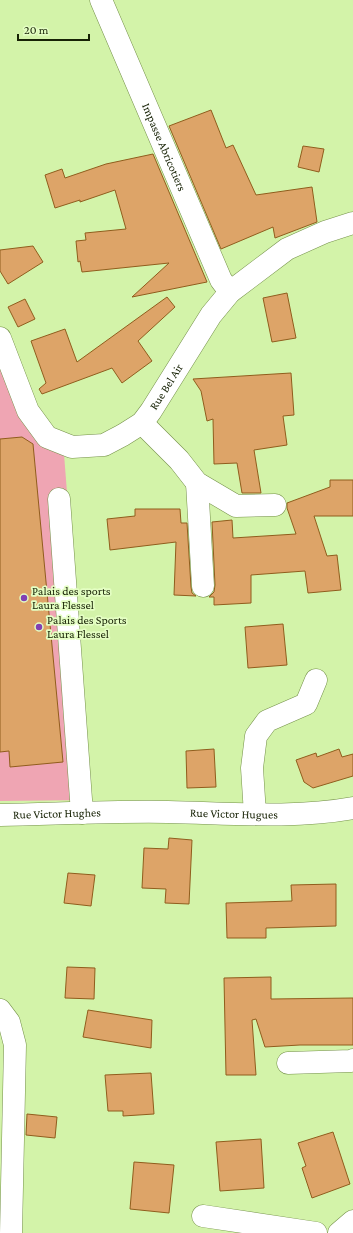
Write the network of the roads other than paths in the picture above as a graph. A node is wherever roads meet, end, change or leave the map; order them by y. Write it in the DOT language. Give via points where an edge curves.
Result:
graph roads {
  1 [pos="101,0"];
  2 [pos="353,224"];
  3 [pos="230,292"];
  4 [pos="0,338"];
  5 [pos="142,423"];
  6 [pos="197,483"];
  7 [pos="59,500"];
  8 [pos="275,505"];
  9 [pos="203,586"];
  10 [pos="316,680"];
  11 [pos="353,808"];
  12 [pos="114,812"];
  13 [pos="82,813"];
  14 [pos="255,814"];
  15 [pos="0,815"];
  16 [pos="0,1010"];
  17 [pos="353,1060"];
  18 [pos="288,1063"];
  19 [pos="203,1216"];
  20 [pos="353,1221"];
  21 [pos="11,1233"];
  22 [pos="316,1233"];
  23 [pos="339,1233"];
  1 -- 3 [label="street, Impasse Abricotiers" via="221,280"];
  2 -- 3 [label="street, Rue Bel Air" via="325,232 287,249"];
  3 -- 5 [label="street, Rue Bel Air" via="211,315"];
  4 -- 5 [label="street, Rue Bel Air" via="28,411 47,437 72,447 104,445"];
  5 -- 6 [label="street" via="179,460"];
  6 -- 8 [label="street" via="236,506"];
  6 -- 9 [label="street"];
  7 -- 13 [label="street"];
  10 -- 14 [label="street" via="306,704 267,721 256,736 252,768"];
  11 -- 14 [label="street, Rue Victor Hugues" via="334,812"];
  12 -- 13 [label="street, Rue Victor Hughes"];
  12 -- 14 [label="street, Rue Victor Hugues"];
  13 -- 15 [label="street, Rue Victor Hughes"];
  16 -- 21 [label="street" via="9,1022 15,1045"];
  17 -- 18 [label="street"];
  19 -- 22 [label="street"];
  20 -- 23 [label="street"];
}
